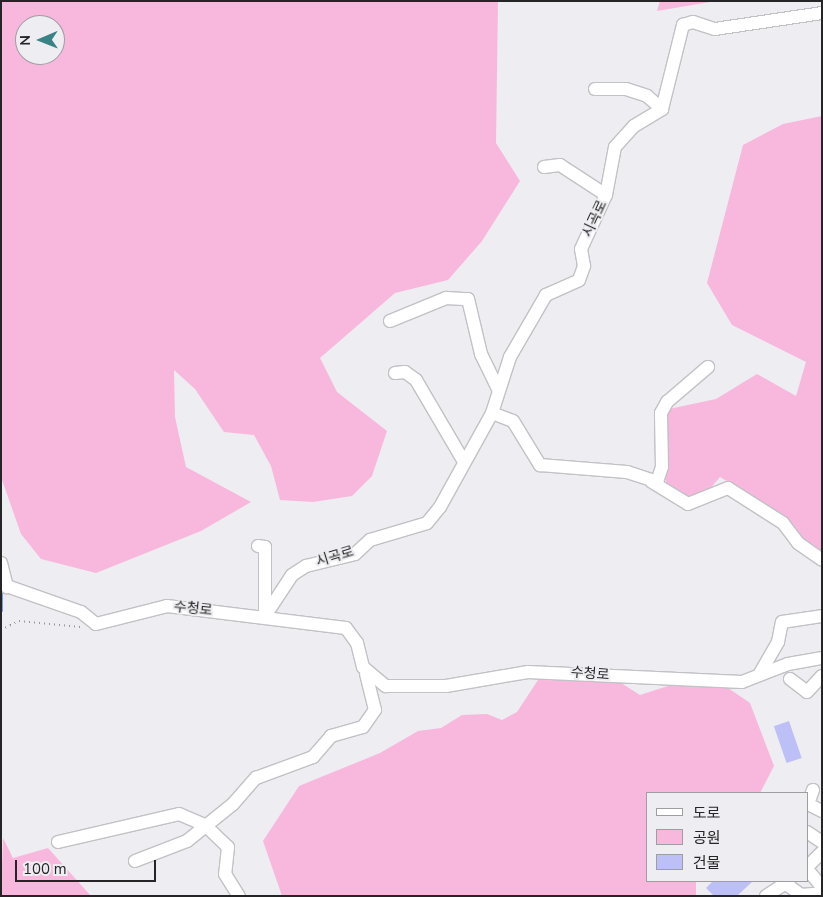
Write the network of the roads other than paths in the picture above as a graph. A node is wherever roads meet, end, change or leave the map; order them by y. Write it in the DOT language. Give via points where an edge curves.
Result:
graph roads {
  1 [pos="822,13"];
  2 [pos="595,89"];
  3 [pos="662,109"];
  4 [pos="544,167"];
  5 [pos="606,195"];
  6 [pos="390,321"];
  7 [pos="708,367"];
  8 [pos="395,373"];
  9 [pos="498,389"];
  10 [pos="492,413"];
  11 [pos="463,460"];
  12 [pos="652,482"];
  13 [pos="258,546"];
  14 [pos="822,560"];
  15 [pos="1,563"];
  16 [pos="3,586"];
  17 [pos="265,616"];
  18 [pos="822,616"];
  19 [pos="822,658"];
  20 [pos="363,667"];
  21 [pos="759,675"];
  22 [pos="822,676"];
  23 [pos="790,679"];
  24 [pos="808,800"];
  25 [pos="819,813"];
  26 [pos="204,825"];
  27 [pos="808,833"];
  28 [pos="58,842"];
  29 [pos="822,842"];
  30 [pos="822,852"];
  31 [pos="135,861"];
  32 [pos="808,867"];
  33 [pos="808,869"];
  34 [pos="788,883"];
  35 [pos="822,887"];
  36 [pos="822,893"];
  37 [pos="239,896"];
  38 [pos="766,896"];
  1 -- 3 [label="street" via="715,29 693,22 684,25"];
  2 -- 3 [label="street" via="626,89 647,96"];
  3 -- 5 [label="street, 시곡로" via="634,126 615,148"];
  4 -- 5 [label="street, 시곡로" via="560,165"];
  5 -- 9 [label="street, 시곡로" via="581,249 584,266 579,280 546,296 510,356"];
  6 -- 9 [label="street" via="446,298 468,299 481,354"];
  7 -- 12 [label="street" via="664,408 659,425 661,480"];
  8 -- 11 [label="street" via="405,372 416,380"];
  9 -- 10 [label="street, 시곡로"];
  10 -- 11 [label="street, 시곡로"];
  10 -- 12 [label="street" via="513,421 540,465 628,472"];
  11 -- 17 [label="street, 시곡로" via="427,523 370,540 355,554 306,566 278,590"];
  12 -- 14 [label="street" via="688,504 728,488 783,523 798,543"];
  13 -- 17 [label="street" via="265,547"];
  15 -- 16 [label="street"];
  16 -- 17 [label="street, 수청로" via="81,612 96,624 158,606"];
  17 -- 20 [label="street, 수청로" via="346,628 358,643"];
  18 -- 21 [label="street" via="782,622 778,642"];
  19 -- 21 [label="street, 수청로"];
  20 -- 21 [label="street, 수청로" via="386,686 446,686 528,672 742,682"];
  20 -- 26 [label="street, 수청로" via="374,698 372,720 364,727 331,736 313,757 256,778 234,804"];
  22 -- 23 [label="street" via="807,692"];
  24 -- 25 [label="street"];
  26 -- 28 [label="street" via="179,814"];
  26 -- 31 [label="street, 수청로" via="187,841"];
  26 -- 37 [label="street" via="228,847 225,874"];
  27 -- 29 [label="street"];
  30 -- 32 [label="street"];
  33 -- 35 [label="street"];
  34 -- 36 [label="street" via="801,895"];
  34 -- 38 [label="street"];
}
